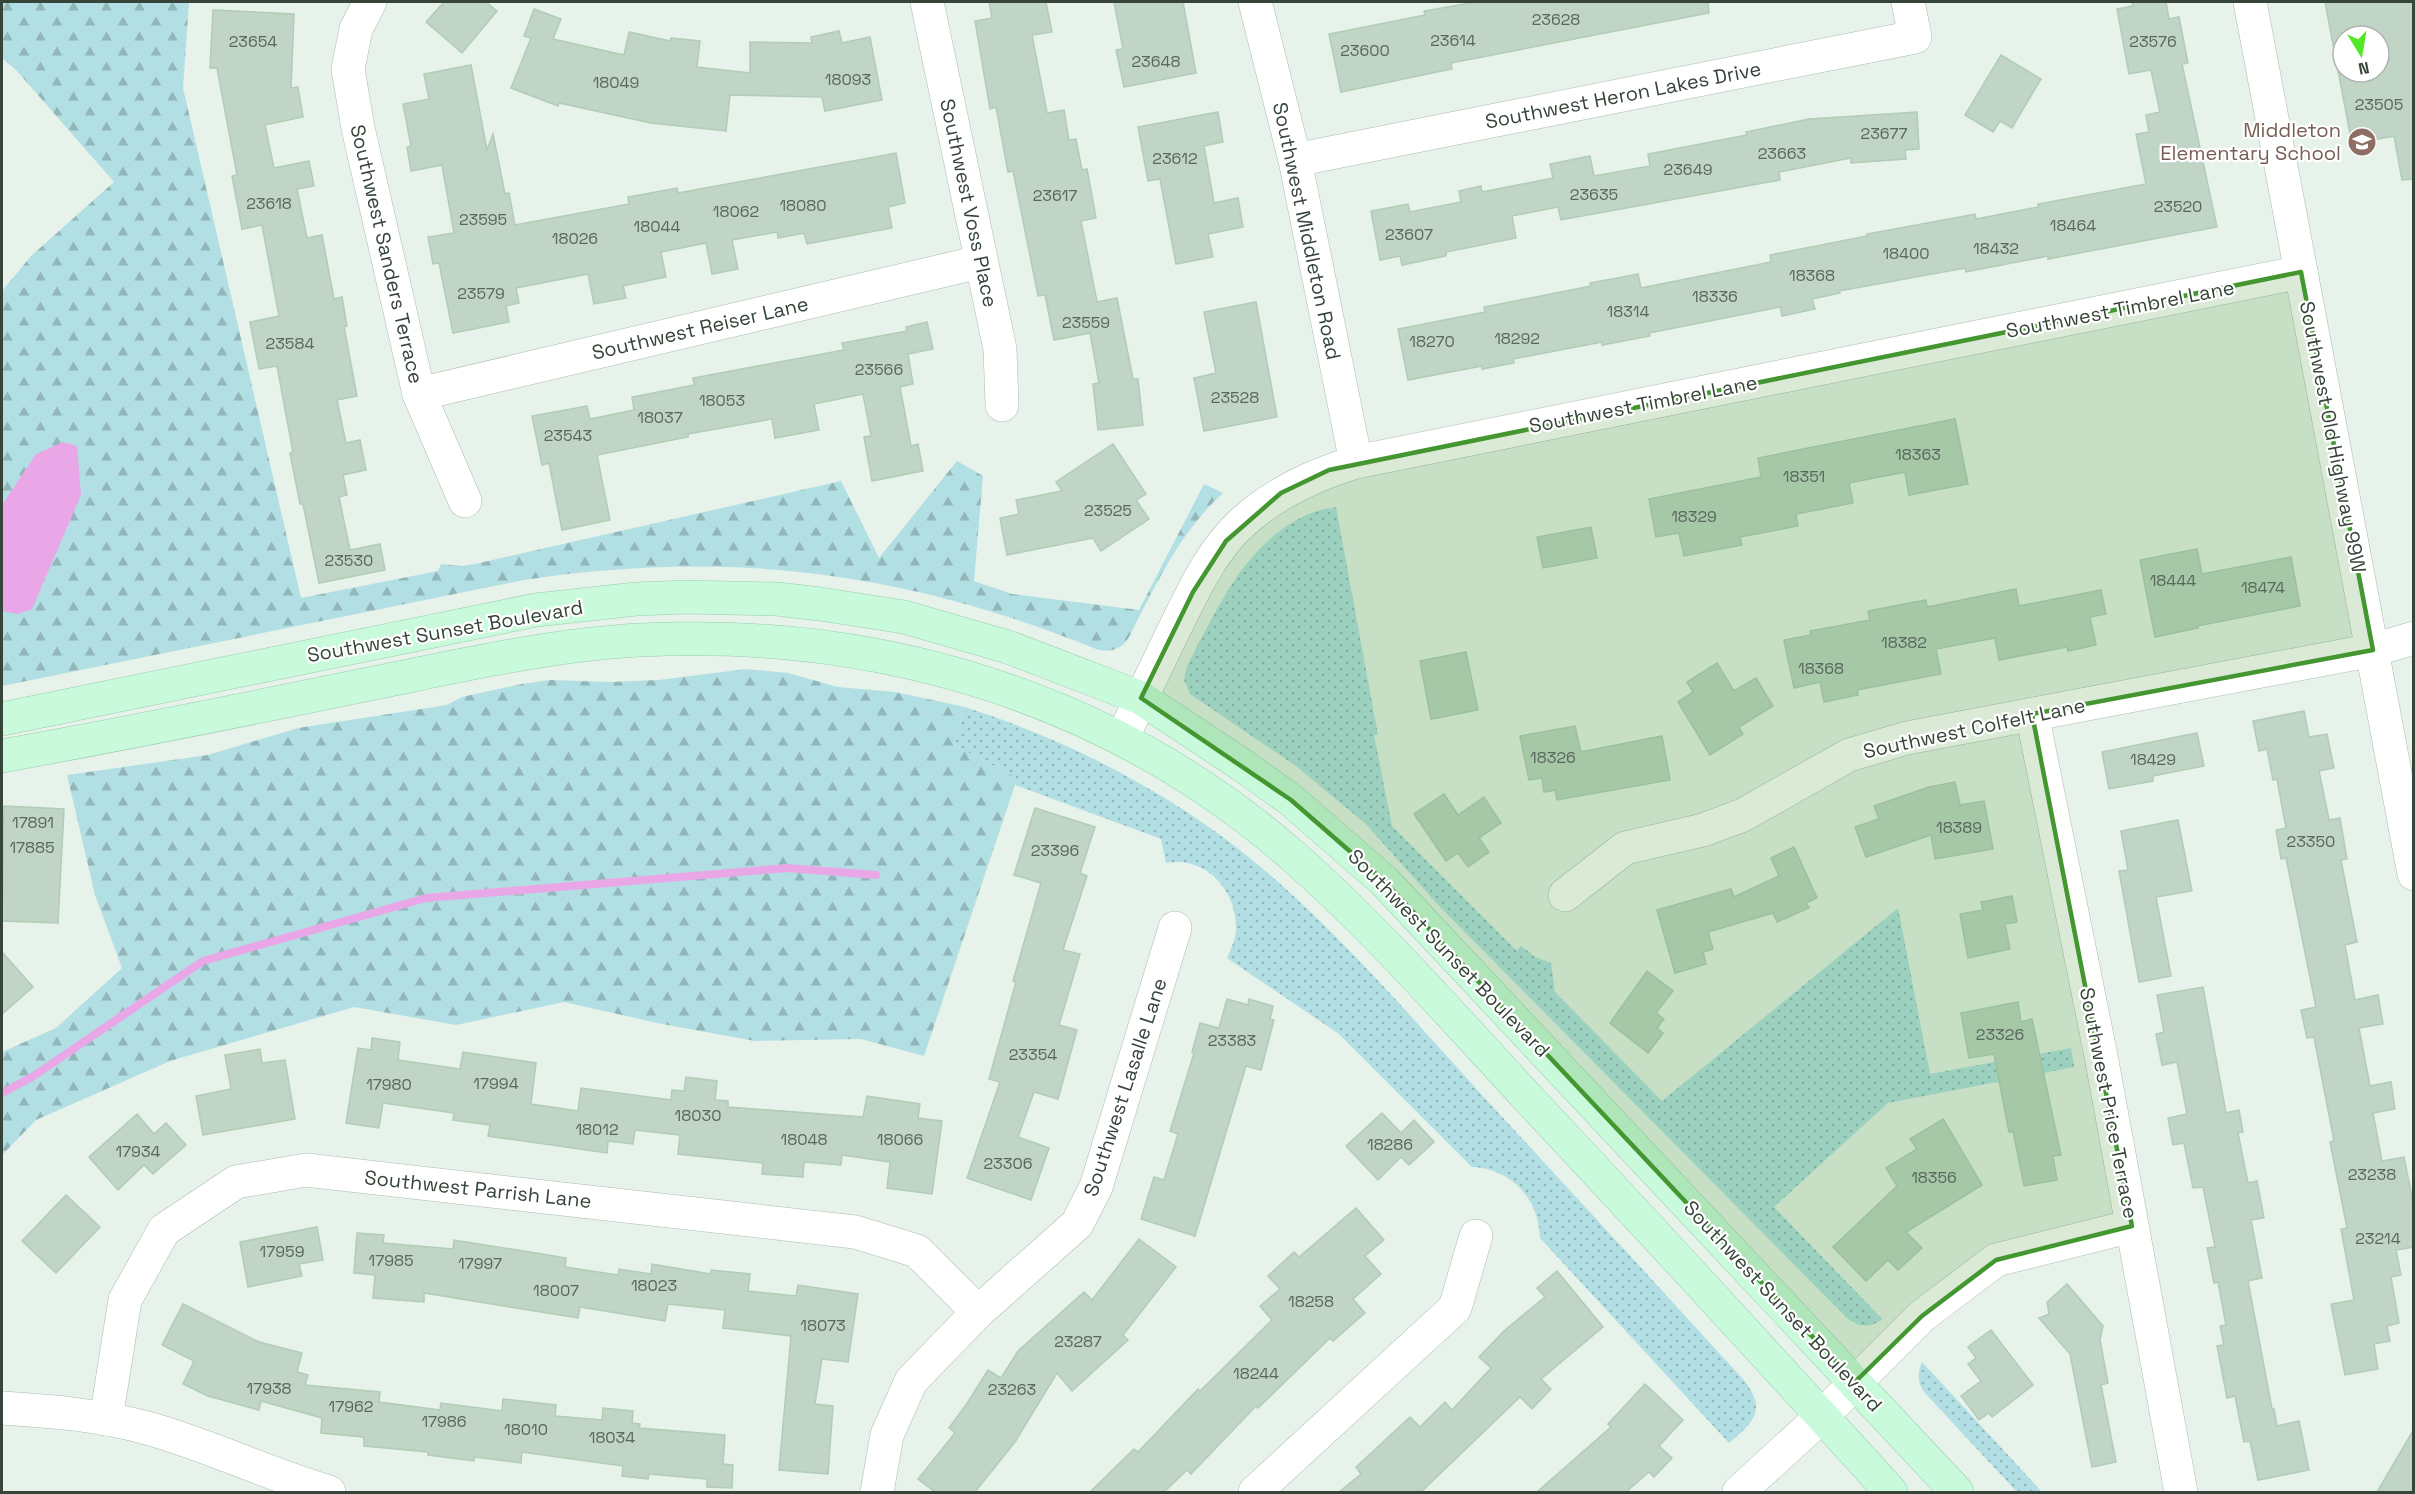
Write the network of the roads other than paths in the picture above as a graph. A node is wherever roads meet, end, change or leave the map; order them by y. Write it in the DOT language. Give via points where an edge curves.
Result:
graph roads {
  1 [pos="370,2"];
  2 [pos="927,2"];
  3 [pos="1255,2"];
  4 [pos="1908,2"];
  5 [pos="2250,2"];
  6 [pos="1295,160"];
  7 [pos="980,262"];
  8 [pos="2301,272"];
  9 [pos="419,394"];
  10 [pos="1002,405"];
  11 [pos="1356,462"];
  12 [pos="465,501"];
  13 [pos="2414,638"];
  14 [pos="2373,650"];
  15 [pos="1141,698"];
  16 [pos="2032,714"];
  17 [pos="2,718"];
  18 [pos="1122,738"];
  19 [pos="2,756"];
  20 [pos="2414,874"];
  21 [pos="1565,895"];
  22 [pos="1175,928"];
  23 [pos="2132,1226"];
  24 [pos="1476,1236"];
  25 [pos="978,1312"];
  26 [pos="1855,1383"];
  27 [pos="2,1408"];
  28 [pos="1822,1416"];
  29 [pos="106,1419"];
  30 [pos="329,1492"];
  31 [pos="877,1492"];
  32 [pos="1255,1492"];
  33 [pos="1739,1492"];
  34 [pos="1892,1492"];
  35 [pos="1957,1492"];
  36 [pos="2181,1492"];
  1 -- 9 [label="street, Southwest Sanders Terrace" via="356,29 348,69"];
  2 -- 7 [label="street, Southwest Voss Place"];
  3 -- 6 [label="street, Southwest Middleton Road"];
  4 -- 6 [label="street, Southwest Heron Lakes Drive" via="1915,37"];
  5 -- 8 [label="street, Southwest Old Highway 99W"];
  6 -- 11 [label="street, Southwest Middleton Road"];
  7 -- 9 [label="street, Southwest Reiser Lane"];
  7 -- 10 [label="street, Southwest Voss Place" via="1000,349"];
  8 -- 11 [label="street, Southwest Timbrel Lane"];
  8 -- 14 [label="street, Southwest Old Highway 99W"];
  9 -- 12 [label="street, Southwest Sanders Terrace"];
  11 -- 15 [label="street, Southwest Timbrel Lane" via="1302,481 1243,522 1193,592"];
  13 -- 14 [label="street, Southwest Colfelt Lane"];
  14 -- 16 [label="street, Southwest Colfelt Lane"];
  14 -- 20 [label="street, Southwest Old Highway 99W"];
  15 -- 17 [label="main road, Southwest Sunset Boulevard" via="1008,647 904,617 777,599 686,597 536,610"];
  15 -- 18 [label="street, Southwest Timbrel Lane"];
  15 -- 26 [label="main road, Southwest Sunset Boulevard" via="1291,800 1384,881"];
  16 -- 21 [label="street, Southwest Colfelt Lane" via="1907,738 1849,754 1743,815 1703,830 1625,848"];
  16 -- 23 [label="street, Southwest Price Terrace"];
  18 -- 19 [label="main road, Southwest Sunset Boulevard" via="1029,699 924,665 802,643 637,640 470,664"];
  18 -- 28 [label="main road, Southwest Sunset Boulevard" via="1172,767 1250,822 1336,896"];
  22 -- 25 [label="street, Southwest Lasalle Lane" via="1096,1187 1077,1224"];
  23 -- 26 [label="street" via="1996,1260 1922,1316"];
  23 -- 36 [label="street, Southwest Price Terrace"];
  24 -- 32 [label="street" via="1455,1308"];
  25 -- 29 [label="street, Southwest Parrish Lane" via="917,1251 855,1232 306,1170 236,1182 164,1230 125,1300"];
  25 -- 31 [label="street, Southwest Lasalle Lane" via="911,1381 887,1435"];
  26 -- 28 [label="street"];
  26 -- 35 [label="main road, Southwest Sunset Boulevard"];
  27 -- 29 [label="street" via="59,1411"];
  28 -- 33 [label="street"];
  28 -- 34 [label="main road, Southwest Sunset Boulevard"];
  29 -- 30 [label="street" via="148,1429"];
}
